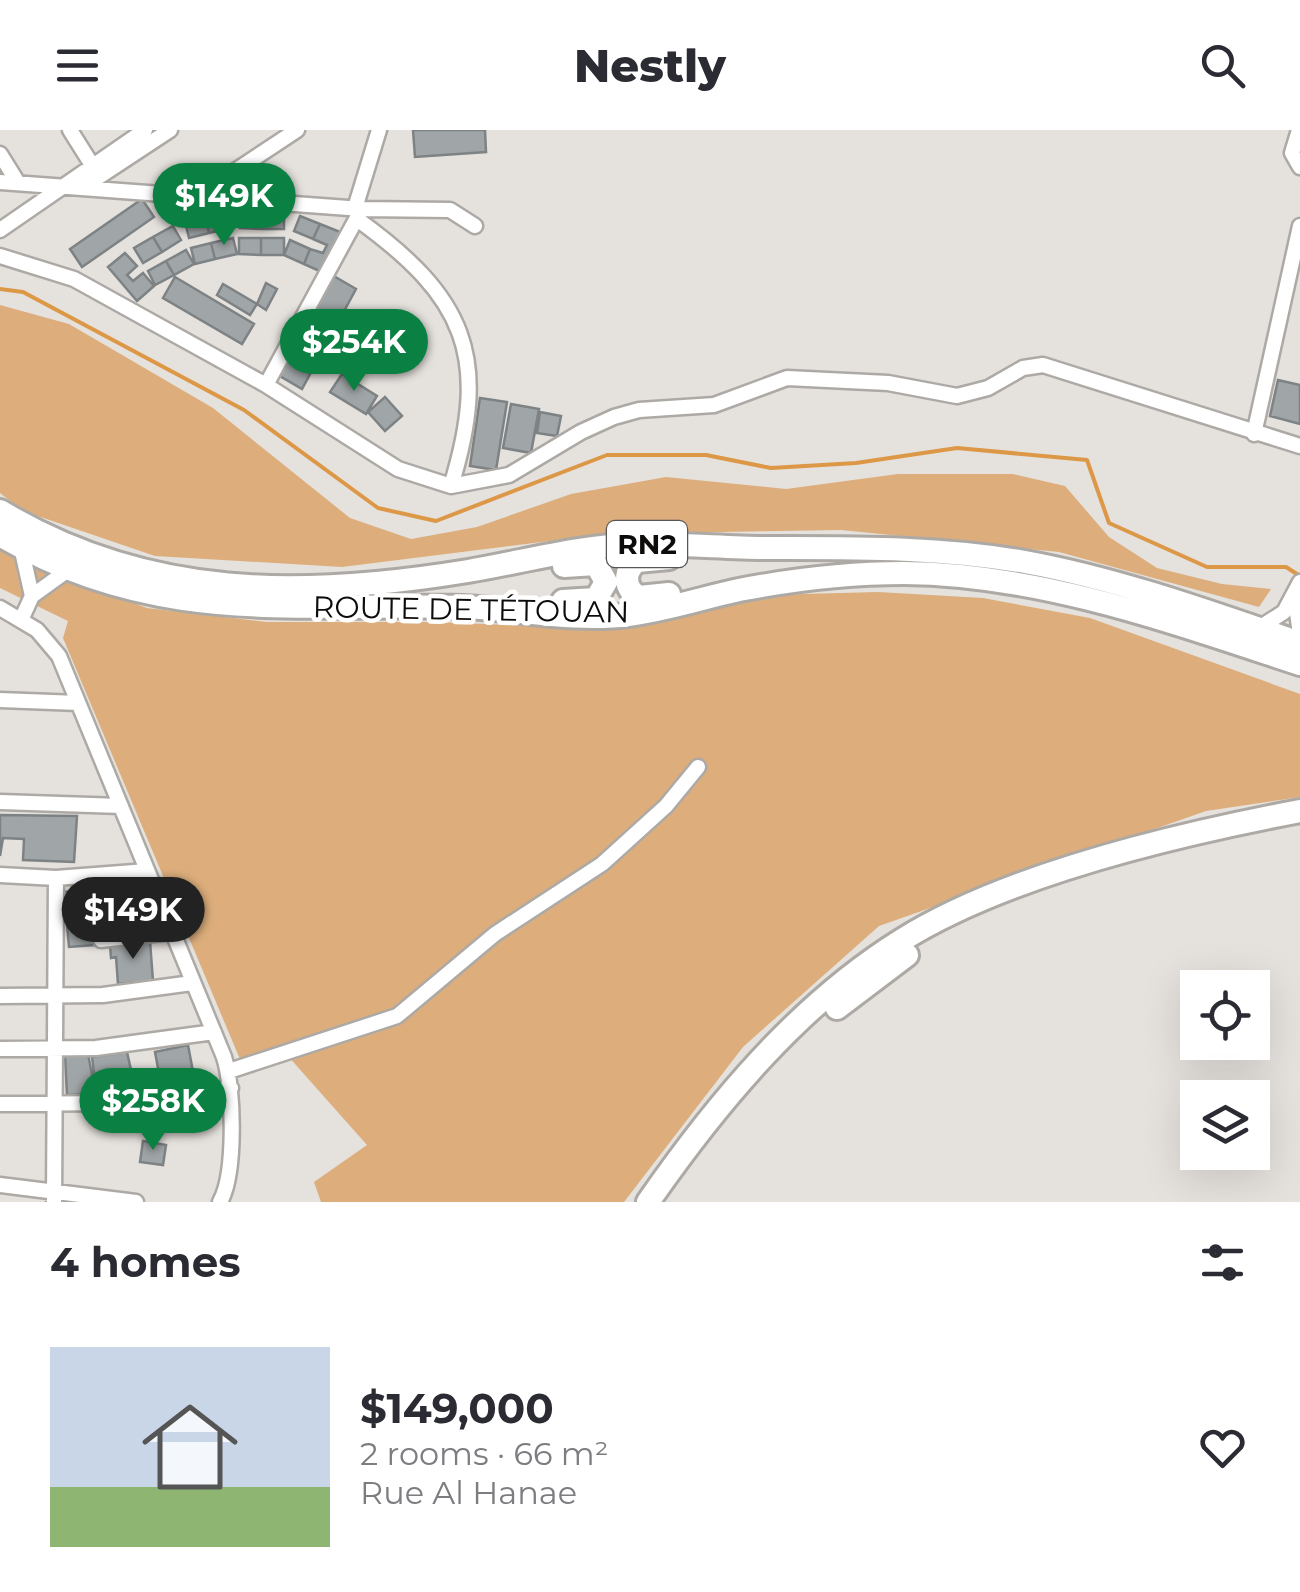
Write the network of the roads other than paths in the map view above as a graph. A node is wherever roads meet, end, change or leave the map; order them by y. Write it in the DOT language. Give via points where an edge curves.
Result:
graph roads {
  1 [pos="70,130"];
  2 [pos="144,130"];
  3 [pos="170,130"];
  4 [pos="297,130"];
  5 [pos="380,130"];
  6 [pos="1299,130"];
  7 [pos="0,154"];
  8 [pos="92,165"];
  9 [pos="1300,167"];
  10 [pos="0,182"];
  11 [pos="18,183"];
  12 [pos="62,185"];
  13 [pos="84,186"];
  14 [pos="193,198"];
  15 [pos="358,212"];
  16 [pos="475,226"];
  17 [pos="1300,226"];
  18 [pos="0,230"];
  19 [pos="0,256"];
  20 [pos="266,386"];
  21 [pos="1254,434"];
  22 [pos="1300,446"];
  23 [pos="451,486"];
  24 [pos="0,512"];
  25 [pos="0,535"];
  26 [pos="21,547"];
  27 [pos="902,549"];
  28 [pos="68,570"];
  29 [pos="901,573"];
  30 [pos="300,586"];
  31 [pos="1299,586"];
  32 [pos="32,596"];
  33 [pos="0,608"];
  34 [pos="285,608"];
  35 [pos="21,620"];
  36 [pos="1258,628"];
  37 [pos="1300,634"];
  38 [pos="1300,643"];
  39 [pos="1300,664"];
  40 [pos="0,700"];
  41 [pos="78,703"];
  42 [pos="698,767"];
  43 [pos="0,802"];
  44 [pos="121,806"];
  45 [pos="1300,810"];
  46 [pos="1300,826"];
  47 [pos="146,871"];
  48 [pos="0,874"];
  49 [pos="56,878"];
  50 [pos="171,932"];
  51 [pos="101,940"];
  52 [pos="192,983"];
  53 [pos="0,996"];
  54 [pos="58,996"];
  55 [pos="214,1032"];
  56 [pos="0,1048"];
  57 [pos="57,1050"];
  58 [pos="229,1071"];
  59 [pos="231,1088"];
  60 [pos="0,1104"];
  61 [pos="56,1105"];
  62 [pos="716,1111"];
  63 [pos="0,1185"];
  64 [pos="53,1197"];
  65 [pos="136,1202"];
  66 [pos="220,1202"];
  67 [pos="648,1202"];
  1 -- 8 [label="street"];
  2 -- 8 [label="street"];
  3 -- 13 [label="street"];
  4 -- 14 [label="street"];
  5 -- 15 [label="street"];
  6 -- 9 [label="street" via="1292,153"];
  7 -- 11 [label="street"];
  8 -- 12 [label="street"];
  10 -- 11 [label="street"];
  11 -- 12 [label="street"];
  12 -- 13 [label="street"];
  12 -- 18 [label="street"];
  13 -- 14 [label="street"];
  14 -- 15 [label="street"];
  15 -- 16 [label="street" via="450,210"];
  15 -- 20 [label="street"];
  15 -- 23 [label="street" via="427,276 460,330 469,403"];
  17 -- 21 [label="street"];
  19 -- 20 [label="street" via="74,279"];
  20 -- 23 [label="street" via="398,469"];
  21 -- 22 [label="street"];
  21 -- 23 [label="street" via="1054,366 1024,368 957,396 798,376 714,405 614,416 509,475"];
  24 -- 30 [label="highway, ROUTE DE TÉTOUAN / RN2" via="67,548 148,575 237,587"];
  25 -- 26 [label="highway, ROUTE DE TÉTOUAN / RN2"];
  26 -- 28 [label="highway, ROUTE DE TÉTOUAN / RN2"];
  26 -- 32 [label="street"];
  27 -- 29 [label="highway" via="790,558 652,557 632,564 626,580 634,595 650,598 784,574"];
  27 -- 30 [label="highway, ROUTE DE TÉTOUAN / RN2" via="613,546 454,573"];
  27 -- 36 [label="highway, ROUTE DE TÉTOUAN / RN2" via="1063,570"];
  28 -- 32 [label="street"];
  28 -- 34 [label="highway, ROUTE DE TÉTOUAN / RN2" via="150,596"];
  29 -- 34 [label="highway, ROUTE DE TÉTOUAN / RN2" via="766,586 616,616"];
  29 -- 39 [label="highway, ROUTE DE TÉTOUAN / RN2" via="1054,592"];
  30 -- 34 [label="highway" via="426,588 590,563 601,568 606,582 600,596 586,602 422,599"];
  31 -- 36 [label="street" via="1284,612"];
  31 -- 37 [label="street"];
  32 -- 35 [label="street"];
  33 -- 35 [label="street"];
  35 -- 41 [label="street" via="49,641"];
  36 -- 38 [label="highway, ROUTE DE TÉTOUAN / RN2"];
  40 -- 41 [label="street"];
  41 -- 44 [label="street"];
  42 -- 58 [label="street" via="602,864 495,934 397,1016"];
  43 -- 44 [label="street"];
  44 -- 47 [label="street"];
  45 -- 62 [label="highway" via="1096,862 920,929 822,1002"];
  46 -- 62 [label="highway" via="1112,872 946,933 888,968"];
  47 -- 49 [label="street"];
  47 -- 50 [label="street"];
  48 -- 49 [label="street"];
  49 -- 54 [label="street"];
  50 -- 51 [label="street"];
  50 -- 52 [label="street"];
  52 -- 54 [label="street"];
  52 -- 55 [label="street"];
  53 -- 54 [label="street"];
  54 -- 57 [label="street"];
  55 -- 57 [label="street"];
  55 -- 58 [label="street"];
  56 -- 57 [label="street"];
  57 -- 61 [label="street"];
  58 -- 59 [label="street"];
  59 -- 61 [label="street"];
  59 -- 66 [label="street" via="228,1184"];
  60 -- 61 [label="street"];
  61 -- 64 [label="street"];
  62 -- 67 [label="highway"];
  63 -- 64 [label="street"];
  64 -- 65 [label="street"];
}
